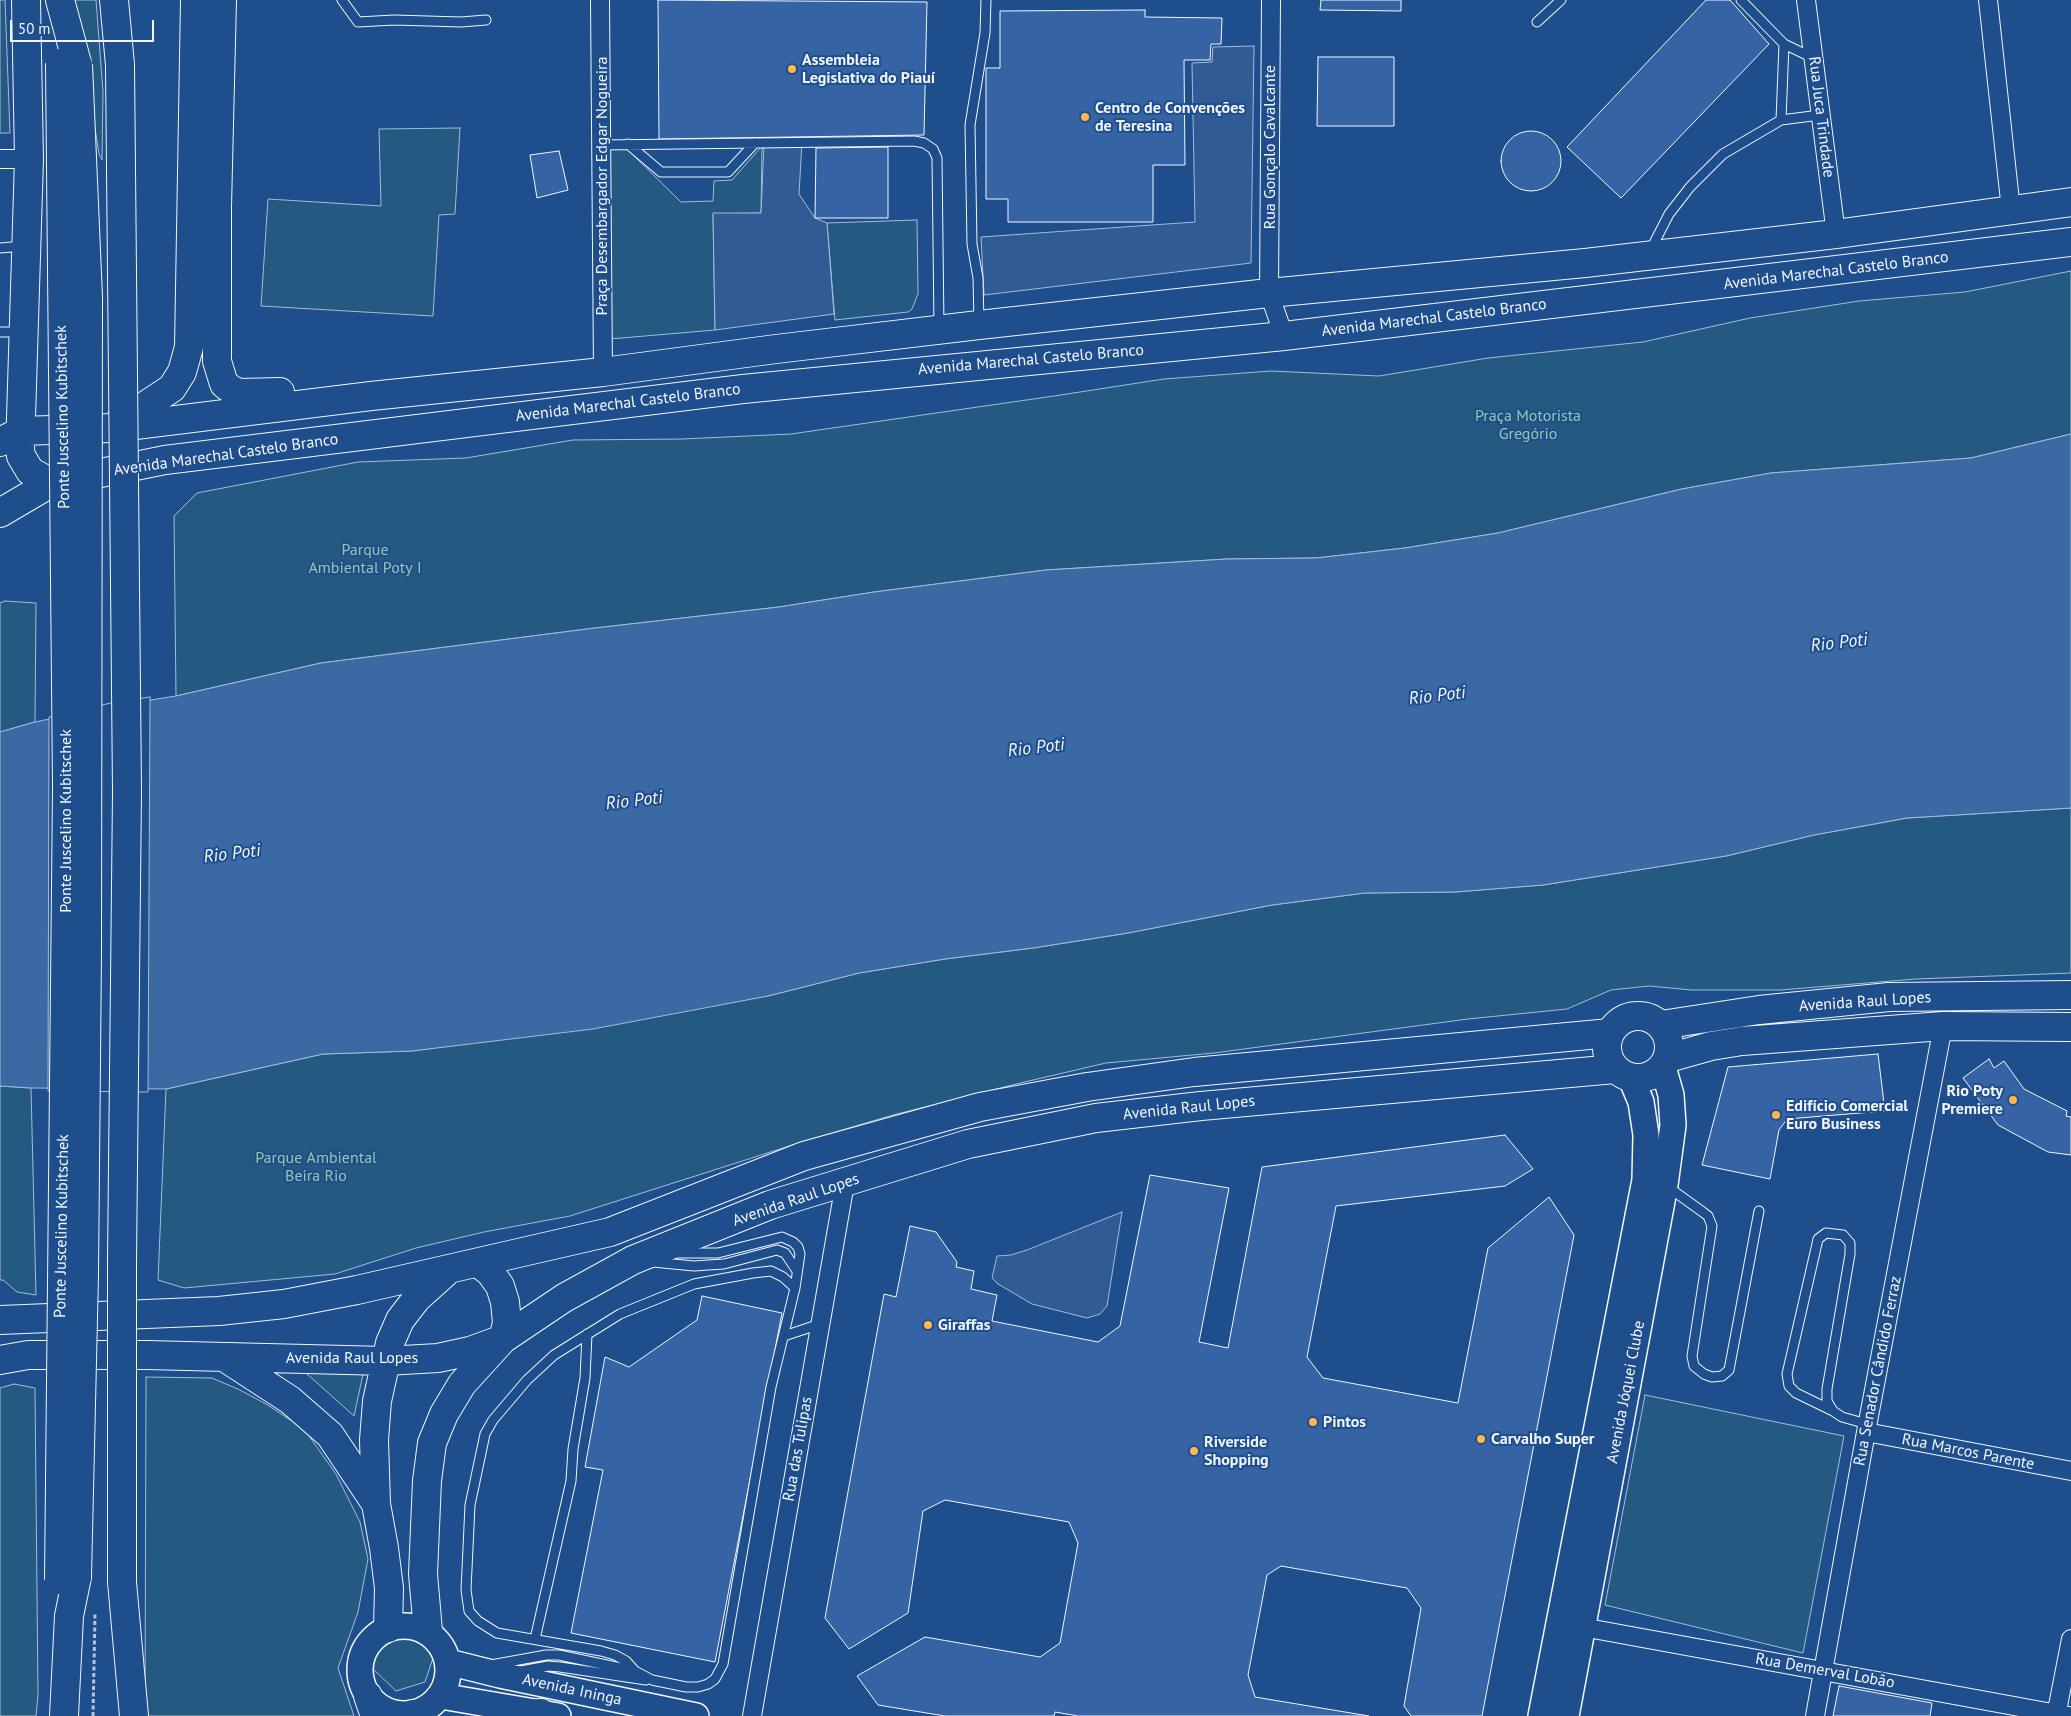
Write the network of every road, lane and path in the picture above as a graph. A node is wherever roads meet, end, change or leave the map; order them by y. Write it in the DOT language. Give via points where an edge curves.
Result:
graph roads {
  1 [pos="26,0"];
  2 [pos="59,0"];
  3 [pos="114,0"];
  4 [pos="195,0"];
  5 [pos="222,0"];
  6 [pos="342,0"];
  7 [pos="600,0"];
  8 [pos="986,0"];
  9 [pos="1271,0"];
  10 [pos="1562,0"];
  11 [pos="1741,0"];
  12 [pos="1806,0"];
  13 [pos="1988,0"];
  14 [pos="486,20"];
  15 [pos="1536,22"];
  16 [pos="1784,44"];
  17 [pos="1813,58"];
  18 [pos="1820,115"];
  19 [pos="1781,120"];
  20 [pos="756,143"];
  21 [pos="628,144"];
  22 [pos="602,145"];
  23 [pos="0,159"];
  24 [pos="29,160"];
  25 [pos="2071,202"];
  26 [pos="2011,210"];
  27 [pos="1836,234"];
  28 [pos="2071,242"];
  29 [pos="1731,245"];
  30 [pos="13,247"];
  31 [pos="1648,255"];
  32 [pos="1732,283"];
  33 [pos="1269,293"];
  34 [pos="190,306"];
  35 [pos="217,307"];
  36 [pos="979,325"];
  37 [pos="939,330"];
  38 [pos="12,332"];
  39 [pos="1284,336"];
  40 [pos="776,349"];
  41 [pos="737,354"];
  42 [pos="603,372"];
  43 [pos="781,385"];
  44 [pos="743,389"];
  45 [pos="371,396"];
  46 [pos="111,428"];
  47 [pos="11,436"];
  48 [pos="51,483"];
  49 [pos="0,513"];
  50 [pos="2071,995"];
  51 [pos="1661,1025"];
  52 [pos="1943,1026"];
  53 [pos="2071,1027"];
  54 [pos="1610,1033"];
  55 [pos="1665,1062"];
  56 [pos="1623,1073"];
  57 [pos="845,1183"];
  58 [pos="1665,1185"];
  59 [pos="1760,1211"];
  60 [pos="643,1256"];
  61 [pos="478,1263"];
  62 [pos="449,1270"];
  63 [pos="797,1271"];
  64 [pos="794,1288"];
  65 [pos="0,1320"];
  66 [pos="820,1324"];
  67 [pos="587,1334"];
  68 [pos="784,1336"];
  69 [pos="503,1339"];
  70 [pos="223,1357"];
  71 [pos="0,1360"];
  72 [pos="386,1361"];
  73 [pos="1833,1411"];
  74 [pos="1866,1428"];
  75 [pos="2071,1471"];
  76 [pos="376,1504"];
  77 [pos="122,1582"];
  78 [pos="82,1613"];
  79 [pos="1582,1627"];
  80 [pos="388,1628"];
  81 [pos="428,1631"];
  82 [pos="536,1639"];
  83 [pos="2071,1639"];
  84 [pos="460,1665"];
  85 [pos="1824,1670"];
  86 [pos="635,1671"];
  87 [pos="500,1675"];
  88 [pos="652,1680"];
  89 [pos="65,1686"];
  90 [pos="441,1696"];
  91 [pos="372,1706"];
  92 [pos="549,1714"];
  93 [pos="413,1715"];
  94 [pos="2060,1715"];
  95 [pos="59,1716"];
  96 [pos="64,1716"];
  97 [pos="93,1716"];
  98 [pos="119,1716"];
  99 [pos="134,1716"];
  100 [pos="502,1716"];
  101 [pos="696,1716"];
  102 [pos="752,1716"];
  103 [pos="1541,1716"];
  104 [pos="1566,1716"];
  105 [pos="1815,1716"];
  1 -- 24 [label="main road"];
  2 -- 78 [label="main road, Ponte Juscelino Kubitschek, bridge" via="68,63 68,1578"];
  3 -- 77 [label="main road, bridge" via="120,65 127,792"];
  4 -- 34 [label="main road"];
  5 -- 35 [label="main road"];
  6 -- 14 [label="lane" via="358,22"];
  7 -- 22 [label="street, Praça Desembargador Edgar Nogueira"];
  8 -- 36 [label="lane" via="985,33 970,125 972,244 978,278"];
  9 -- 33 [label="street, Rua Gonçalo Cavalcante"];
  10 -- 15 [label="lane"];
  11 -- 16 [label="lane"];
  12 -- 17 [label="street, Rua Juca Trindade"];
  13 -- 26 [label="street"];
  16 -- 17 [label="lane"];
  16 -- 19 [label="lane"];
  17 -- 18 [label="street, Rua Juca Trindade"];
  18 -- 19 [label="lane"];
  18 -- 27 [label="street, Rua Juca Trindade"];
  19 -- 31 [label="lane" via="1723,154 1690,187 1670,214"];
  20 -- 21 [label="lane"];
  20 -- 21 [label="lane" via="728,172 661,172"];
  20 -- 37 [label="lane" via="914,141 933,149 937,158"];
  21 -- 22 [label="lane"];
  22 -- 42 [label="street, Praça Desembargador Edgar Nogueira"];
  23 -- 24 [label="street"];
  24 -- 30 [label="main road"];
  25 -- 26 [label="main road, Avenida Marechal Castelo Branco"];
  26 -- 27 [label="main road, Avenida Marechal Castelo Branco"];
  27 -- 29 [label="main road, Avenida Marechal Castelo Branco"];
  28 -- 32 [label="main road, Avenida Marechal Castelo Branco"];
  29 -- 31 [label="main road, Avenida Marechal Castelo Branco"];
  29 -- 32 [label="main road"];
  30 -- 38 [label="main road"];
  31 -- 33 [label="main road, Avenida Marechal Castelo Branco"];
  32 -- 39 [label="main road, Avenida Marechal Castelo Branco"];
  33 -- 36 [label="main road, Avenida Marechal Castelo Branco"];
  33 -- 39 [label="street, Rua Gonçalo Cavalcante"];
  34 -- 35 [label="main road"];
  34 -- 46 [label="main road" via="189,347 182,372 172,388"];
  35 -- 45 [label="main road" via="217,361 224,384 232,390 240,393"];
  36 -- 37 [label="main road, Avenida Marechal Castelo Branco"];
  37 -- 40 [label="main road, Avenida Marechal Castelo Branco"];
  38 -- 47 [label="main road"];
  39 -- 43 [label="main road, Avenida Marechal Castelo Branco"];
  40 -- 41 [label="main road, Avenida Marechal Castelo Branco"];
  40 -- 43 [label="main road"];
  41 -- 42 [label="main road, Avenida Marechal Castelo Branco"];
  41 -- 44 [label="main road"];
  42 -- 45 [label="main road, Avenida Marechal Castelo Branco"];
  43 -- 44 [label="main road, Avenida Marechal Castelo Branco"];
  44 -- 48 [label="main road, Avenida Marechal Castelo Branco" via="165,460"];
  45 -- 46 [label="main road, Avenida Marechal Castelo Branco"];
  46 -- 47 [label="main road, Avenida Marechal Castelo Branco"];
  47 -- 48 [label="main road" via="30,471"];
  48 -- 49 [label="main road, Avenida Marechal Castelo Branco"];
  50 -- 51 [label="main road, Avenida Raul Lopes" via="1889,997 1759,1010"];
  51 -- 54 [label="main road" via="1648,1017 1634,1016 1620,1022"];
  51 -- 55 [label="main road" via="1670,1046"];
  52 -- 53 [label="main road, Avenida Raul Lopes"];
  52 -- 55 [label="main road, Avenida Raul Lopes" via="1742,1041 1711,1046"];
  52 -- 74 [label="street, Rua Senador Cândido Ferraz"];
  54 -- 56 [label="main road" via="1607,1045 1609,1058"];
  54 -- 61 [label="main road, Avenida Raul Lopes" via="1194,1072 980,1107 804,1156 610,1232"];
  55 -- 56 [label="main road" via="1648,1077"];
  55 -- 58 [label="main road, Avenida Jóquei Clube" via="1673,1125"];
  56 -- 57 [label="main road, Avenida Raul Lopes" via="1201,1106 1096,1118 968,1144"];
  56 -- 103 [label="main road, Avenida Jóquei Clube" via="1641,1102 1646,1135 1645,1180"];
  57 -- 60 [label="main road, Avenida Raul Lopes" via="770,1205"];
  57 -- 66 [label="street, Rua das Tulipas"];
  58 -- 59 [label="lane" via="1708,1216 1712,1226 1692,1356 1694,1366 1704,1374 1722,1376 1730,1370"];
  58 -- 79 [label="main road, Avenida Jóquei Clube"];
  60 -- 63 [label="lane" via="694,1266 724,1264 777,1250 785,1253"];
  60 -- 63 [label="lane" via="718,1253 782,1237 798,1247"];
  60 -- 69 [label="main road, Avenida Raul Lopes" via="564,1298"];
  61 -- 62 [label="main road, Avenida Raul Lopes"];
  61 -- 69 [label="main road" via="490,1272 503,1294 507,1323"];
  62 -- 65 [label="main road, Avenida Raul Lopes" via="265,1306 218,1311"];
  62 -- 72 [label="main road" via="404,1314 394,1331"];
  63 -- 64 [label="lane"];
  64 -- 67 [label="lane" via="771,1271 694,1284 620,1314"];
  64 -- 68 [label="lane"];
  66 -- 68 [label="lane"];
  66 -- 102 [label="street, Rua das Tulipas"];
  67 -- 82 [label="lane" via="586,1370 571,1480"];
  67 -- 82 [label="lane" via="554,1355 527,1380 493,1420 485,1434 470,1506 466,1590 469,1611 497,1633"];
  68 -- 88 [label="lane" via="771,1387 724,1664 715,1679 698,1687"];
  69 -- 72 [label="main road, Avenida Raul Lopes" via="438,1358"];
  69 -- 81 [label="main road" via="462,1384 432,1443 427,1480 424,1574"];
  70 -- 71 [label="main road, Avenida Raul Lopes" via="28,1355"];
  70 -- 72 [label="main road, Avenida Raul Lopes"];
  70 -- 76 [label="main road" via="290,1400 330,1435"];
  72 -- 76 [label="main road" via="374,1440"];
  73 -- 73 [label="lane" via="1796,1393 1789,1386 1787,1374 1818,1239 1826,1233 1843,1235 1850,1243 1826,1389 1827,1401"];
  73 -- 74 [label="lane"];
  74 -- 75 [label="street, Rua Marcos Parente"];
  74 -- 85 [label="street, Rua Senador Cândido Ferraz"];
  76 -- 80 [label="main road" via="389,1588"];
  77 -- 98 [label="main road"];
  77 -- 99 [label="main road"];
  78 -- 89 [label="main road, Ponte Juscelino Kubitschek"];
  78 -- 97 [label="path"];
  79 -- 85 [label="street, Rua Demerval Lobão"];
  79 -- 104 [label="main road, Avenida Jóquei Clube"];
  80 -- 81 [label="main road" via="402,1625"];
  80 -- 91 [label="main road" via="376,1635 361,1657 362,1684"];
  81 -- 84 [label="main road"];
  82 -- 86 [label="lane" via="615,1655"];
  83 -- 94 [label="street"];
  84 -- 86 [label="lane" via="559,1655"];
  84 -- 87 [label="main road, Avenida Ininga"];
  84 -- 90 [label="main road" via="449,1674"];
  85 -- 94 [label="street, Rua Demerval Lobão"];
  85 -- 105 [label="street, Rua Senador Cândido Ferraz"];
  86 -- 88 [label="lane"];
  87 -- 88 [label="lane" via="548,1666"];
  87 -- 101 [label="main road, Avenida Ininga"];
  89 -- 95 [label="main road"];
  89 -- 96 [label="main road"];
  90 -- 92 [label="main road, Avenida Ininga"];
  90 -- 93 [label="main road"];
  91 -- 93 [label="main road"];
  92 -- 100 [label="main road"];
}
